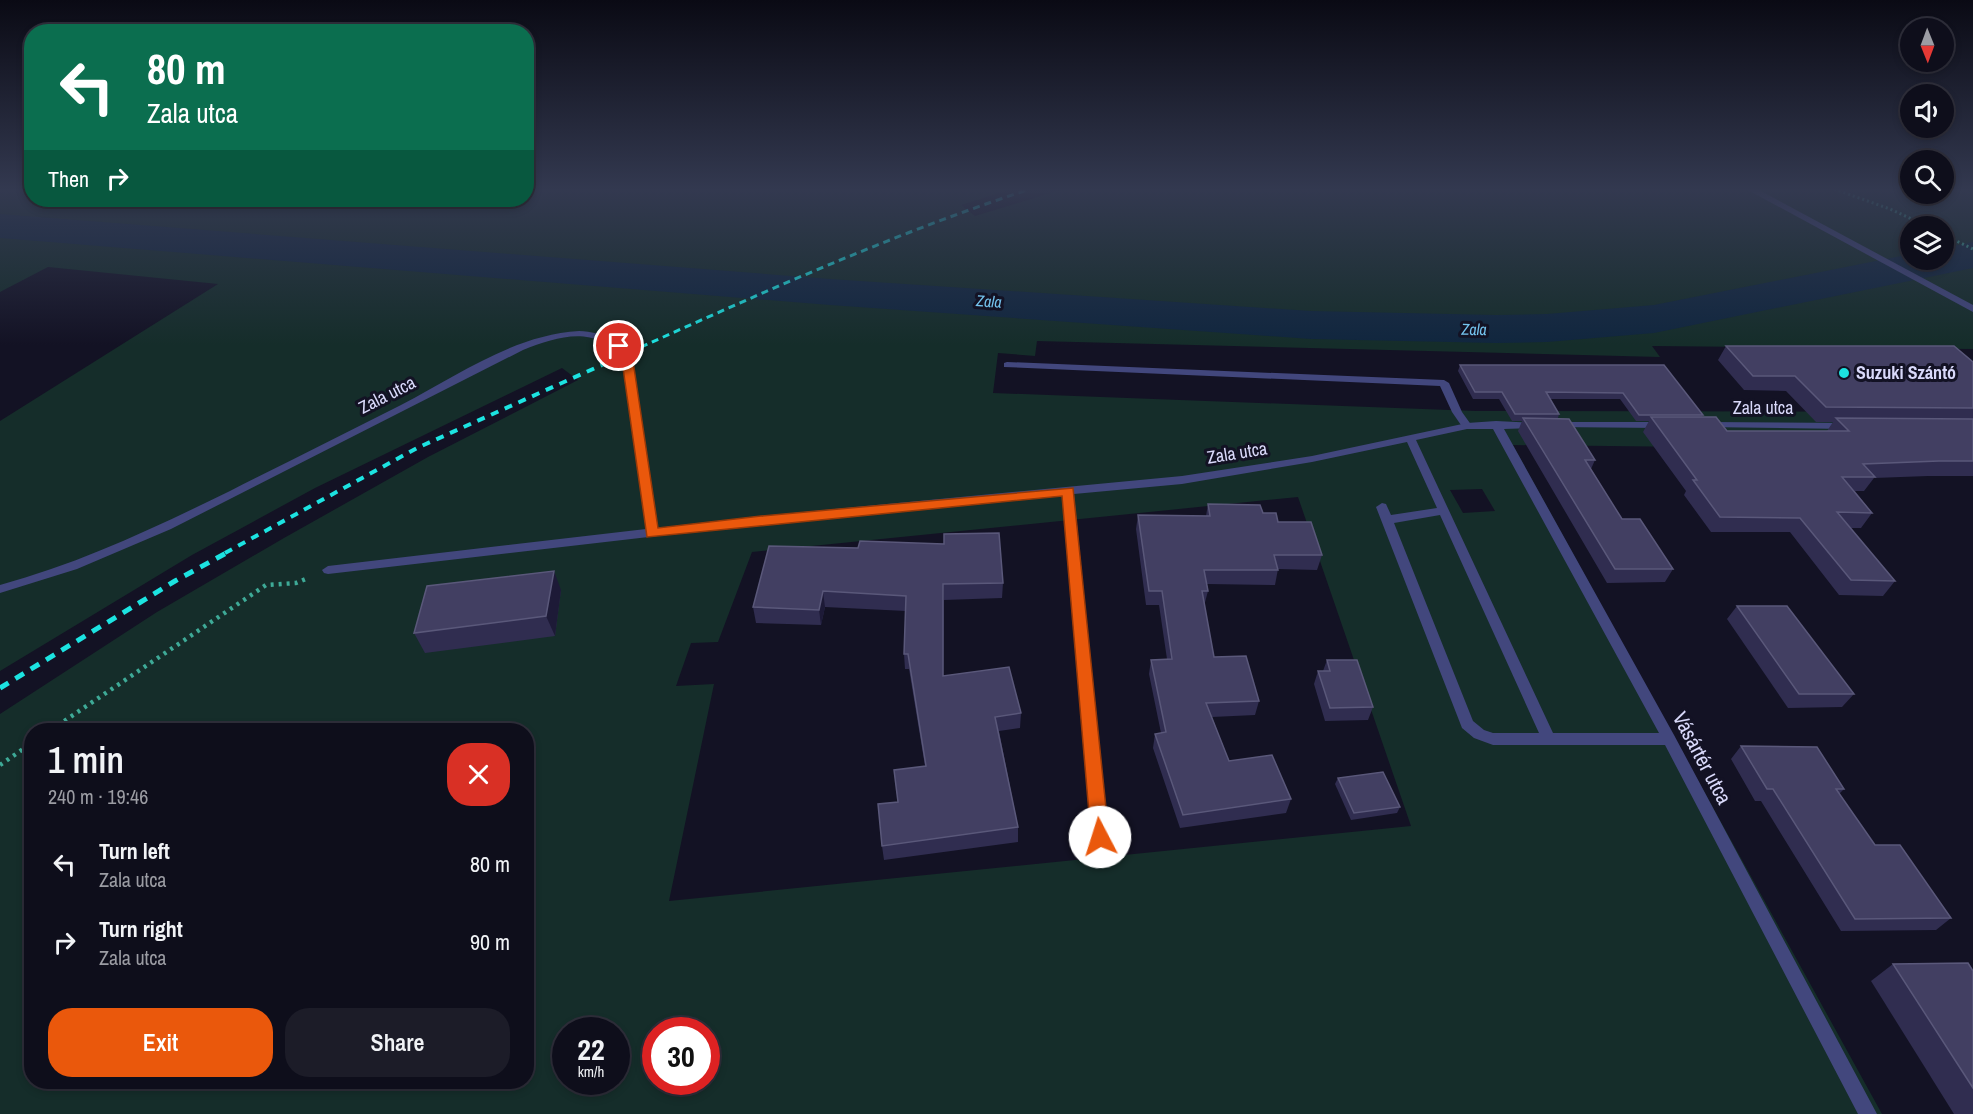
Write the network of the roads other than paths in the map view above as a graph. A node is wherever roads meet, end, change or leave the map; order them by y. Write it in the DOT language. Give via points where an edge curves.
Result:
graph roads {
  1 [pos="1847,241"];
  2 [pos="1973,309"];
  3 [pos="1007,365"];
  4 [pos="1496,424"];
  5 [pos="1672,425"];
  6 [pos="1695,425"];
  7 [pos="1467,426"];
  8 [pos="1857,426"];
  9 [pos="1410,438"];
  10 [pos="1068,491"];
  11 [pos="1382,507"];
  12 [pos="1443,511"];
  13 [pos="1387,520"];
  14 [pos="652,533"];
  15 [pos="328,570"];
  16 [pos="0,589"];
  17 [pos="1548,738"];
  18 [pos="1669,739"];
  19 [pos="1100,837"];
  20 [pos="1868,1114"];
  1 -- 2 [label="street"];
  3 -- 7 [label="street" via="1444,383"];
  4 -- 5 [label="street, Zala utca"];
  4 -- 7 [label="street, Zala utca"];
  4 -- 18 [label="street, Vásártér utca"];
  6 -- 8 [label="street, Zala utca"];
  7 -- 9 [label="street, Zala utca"];
  9 -- 10 [label="street, Zala utca" via="1302,461 1182,480"];
  9 -- 12 [label="street"];
  10 -- 14 [label="street, Zala utca"];
  10 -- 19 [label="street"];
  11 -- 13 [label="street"];
  12 -- 13 [label="street"];
  12 -- 17 [label="street"];
  13 -- 17 [label="street" via="1467,724 1493,739"];
  14 -- 15 [label="street, Zala utca"];
  14 -- 16 [label="street, Zala utca" via="628,361 613,341 581,333 545,339 495,360 127,545 47,576"];
  17 -- 18 [label="street"];
  18 -- 20 [label="street, Vásártér utca"];
}
